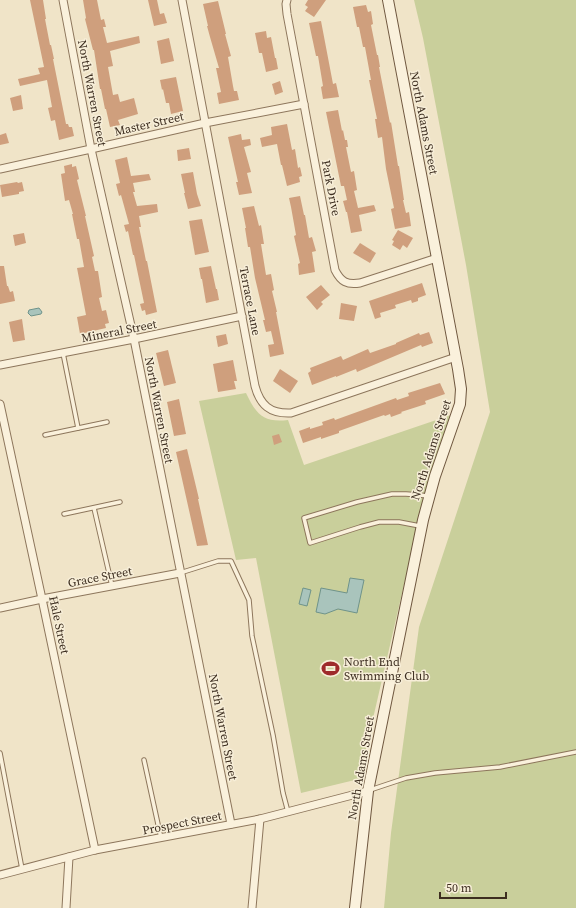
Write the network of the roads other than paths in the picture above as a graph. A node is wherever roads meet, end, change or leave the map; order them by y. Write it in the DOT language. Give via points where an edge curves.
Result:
graph roads {
  1 [pos="63,0"];
  2 [pos="182,0"];
  3 [pos="287,0"];
  4 [pos="388,0"];
  5 [pos="304,104"];
  6 [pos="205,123"];
  7 [pos="91,149"];
  8 [pos="0,169"];
  9 [pos="437,258"];
  10 [pos="242,316"];
  11 [pos="134,339"];
  12 [pos="63,353"];
  13 [pos="456,357"];
  14 [pos="0,366"];
  15 [pos="0,404"];
  16 [pos="107,422"];
  17 [pos="78,428"];
  18 [pos="45,435"];
  19 [pos="428,497"];
  20 [pos="120,502"];
  21 [pos="94,508"];
  22 [pos="64,514"];
  23 [pos="421,526"];
  24 [pos="180,573"];
  25 [pos="112,586"];
  26 [pos="42,599"];
  27 [pos="0,608"];
  28 [pos="576,752"];
  29 [pos="0,753"];
  30 [pos="144,760"];
  31 [pos="368,791"];
  32 [pos="288,812"];
  33 [pos="260,819"];
  34 [pos="231,824"];
  35 [pos="161,838"];
  36 [pos="95,850"];
  37 [pos="69,858"];
  38 [pos="22,869"];
  39 [pos="0,875"];
  40 [pos="66,908"];
  41 [pos="252,908"];
  42 [pos="355,908"];
  1 -- 7 [label="street, North Warren Street"];
  2 -- 6 [label="street, Terrace Lane"];
  3 -- 5 [label="street, Park Drive" via="287,14"];
  4 -- 9 [label="street, North Adams Street"];
  5 -- 6 [label="street, Master Street"];
  5 -- 9 [label="street, Park Drive" via="338,276 347,283 360,283"];
  6 -- 7 [label="street, Master Street"];
  6 -- 10 [label="street, Terrace Lane"];
  7 -- 8 [label="street, Master Street"];
  7 -- 11 [label="street, North Warren Street"];
  9 -- 13 [label="street, North Adams Street"];
  10 -- 11 [label="street, Mineral Street"];
  10 -- 13 [label="street, Terrace Lane" via="257,395 267,407 282,413 299,410"];
  11 -- 12 [label="street, Mineral Street"];
  11 -- 24 [label="street, North Warren Street"];
  12 -- 14 [label="street, Mineral Street"];
  12 -- 17 [label="lane"];
  13 -- 19 [label="street, North Adams Street" via="461,389 460,404"];
  15 -- 26 [label="street, Hale Street"];
  16 -- 17 [label="lane"];
  17 -- 18 [label="lane"];
  19 -- 23 [label="street, North Adams Street"];
  19 -- 23 [label="lane" via="420,494 392,494 304,518 310,543 379,522"];
  20 -- 21 [label="lane"];
  21 -- 22 [label="lane"];
  21 -- 25 [label="lane"];
  23 -- 31 [label="street, North Adams Street"];
  24 -- 25 [label="street, Grace Street"];
  24 -- 32 [label="lane" via="218,561 231,562 237,573 249,600 252,636 282,793"];
  24 -- 34 [label="street, North Warren Street"];
  25 -- 26 [label="street, Grace Street"];
  26 -- 27 [label="street, Grace Street"];
  26 -- 36 [label="street, Hale Street"];
  28 -- 31 [label="lane" via="500,768 406,778"];
  29 -- 38 [label="lane"];
  30 -- 35 [label="lane"];
  31 -- 32 [label="street, Prospect Street"];
  31 -- 42 [label="street, North Adams Street"];
  32 -- 33 [label="street, Prospect Street"];
  33 -- 34 [label="street, Prospect Street"];
  33 -- 41 [label="street"];
  34 -- 35 [label="street, Prospect Street"];
  35 -- 36 [label="street, Prospect Street"];
  36 -- 37 [label="street, Prospect Street"];
  37 -- 38 [label="street, Prospect Street"];
  37 -- 40 [label="street"];
  38 -- 39 [label="street, Prospect Street"];
}
